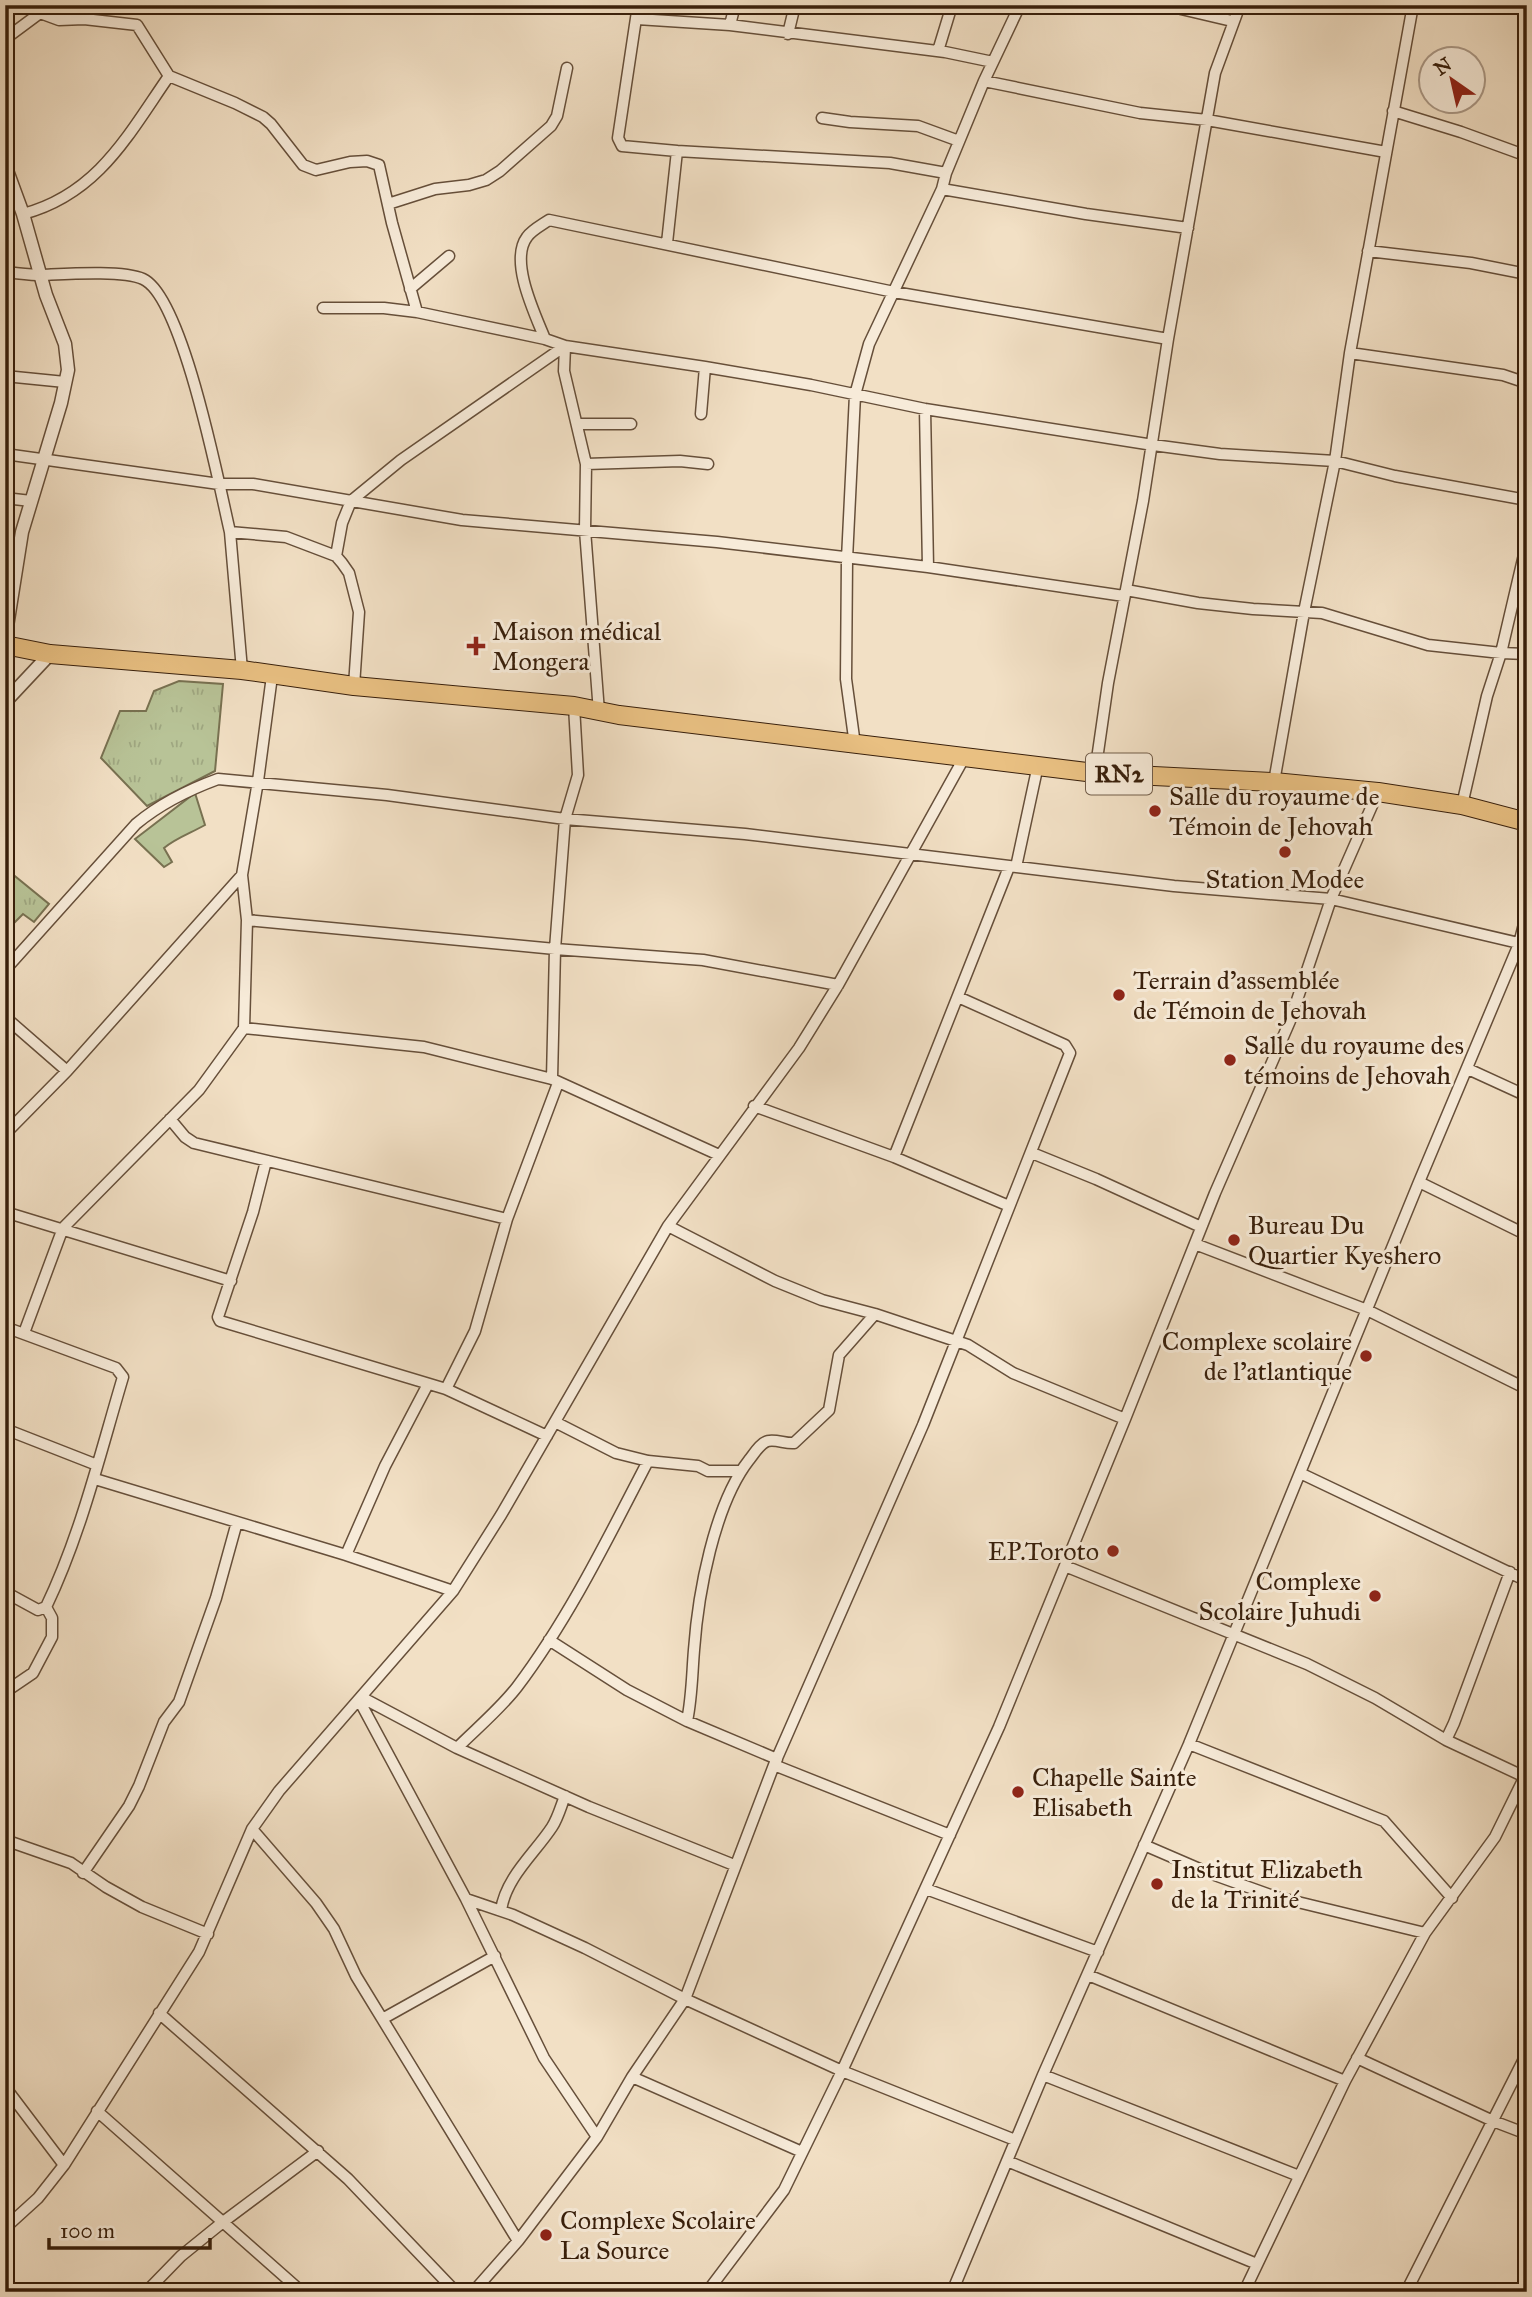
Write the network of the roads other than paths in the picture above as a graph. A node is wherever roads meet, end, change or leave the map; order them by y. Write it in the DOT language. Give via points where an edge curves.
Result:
graph roads {
  1 [pos="638,5"];
  2 [pos="735,5"];
  3 [pos="796,5"];
  4 [pos="952,5"];
  5 [pos="1020,5"];
  6 [pos="1164,5"];
  7 [pos="1240,5"];
  8 [pos="1413,5"];
  9 [pos="42,9"];
  10 [pos="637,19"];
  11 [pos="1232,21"];
  12 [pos="730,25"];
  13 [pos="788,34"];
  14 [pos="5,39"];
  15 [pos="938,51"];
  16 [pos="993,62"];
  17 [pos="568,68"];
  18 [pos="169,76"];
  19 [pos="984,81"];
  20 [pos="1393,111"];
  21 [pos="822,118"];
  22 [pos="1207,120"];
  23 [pos="959,141"];
  24 [pos="677,151"];
  25 [pos="1386,152"];
  26 [pos="1527,156"];
  27 [pos="5,165"];
  28 [pos="946,173"];
  29 [pos="942,189"];
  30 [pos="388,204"];
  31 [pos="23,214"];
  32 [pos="1188,228"];
  33 [pos="667,243"];
  34 [pos="1368,251"];
  35 [pos="449,256"];
  36 [pos="5,272"];
  37 [pos="1527,274"];
  38 [pos="39,275"];
  39 [pos="410,289"];
  40 [pos="894,292"];
  41 [pos="323,308"];
  42 [pos="417,312"];
  43 [pos="545,339"];
  44 [pos="1168,339"];
  45 [pos="565,346"];
  46 [pos="1350,353"];
  47 [pos="705,367"];
  48 [pos="5,376"];
  49 [pos="65,382"];
  50 [pos="1527,383"];
  51 [pos="855,395"];
  52 [pos="925,409"];
  53 [pos="701,414"];
  54 [pos="577,424"];
  55 [pos="631,424"];
  56 [pos="1153,445"];
  57 [pos="5,454"];
  58 [pos="43,459"];
  59 [pos="1335,461"];
  60 [pos="586,464"];
  61 [pos="708,464"];
  62 [pos="219,484"];
  63 [pos="5,498"];
  64 [pos="1527,500"];
  65 [pos="31,501"];
  66 [pos="351,501"];
  67 [pos="585,530"];
  68 [pos="230,532"];
  69 [pos="1527,542"];
  70 [pos="336,556"];
  71 [pos="847,559"];
  72 [pos="928,567"];
  73 [pos="1125,593"];
  74 [pos="1304,612"];
  75 [pos="5,639"];
  76 [pos="5,645"];
  77 [pos="1501,653"];
  78 [pos="50,654"];
  79 [pos="1527,654"];
  80 [pos="242,670"];
  81 [pos="272,676"];
  82 [pos="354,686"];
  83 [pos="5,702"];
  84 [pos="574,706"];
  85 [pos="599,712"];
  86 [pos="855,745"];
  87 [pos="964,758"];
  88 [pos="1038,765"];
  89 [pos="1095,773"];
  90 [pos="258,781"];
  91 [pos="1274,782"];
  92 [pos="1378,792"];
  93 [pos="1462,805"];
  94 [pos="565,819"];
  95 [pos="1527,822"];
  96 [pos="910,855"];
  97 [pos="1013,867"];
  98 [pos="242,875"];
  99 [pos="1331,899"];
  100 [pos="1527,912"];
  101 [pos="247,920"];
  102 [pos="1523,944"];
  103 [pos="555,949"];
  104 [pos="5,970"];
  105 [pos="838,985"];
  106 [pos="958,997"];
  107 [pos="5,1017"];
  108 [pos="244,1028"];
  109 [pos="1468,1069"];
  110 [pos="67,1071"];
  111 [pos="555,1081"];
  112 [pos="1527,1097"];
  113 [pos="754,1106"];
  114 [pos="170,1119"];
  115 [pos="5,1134"];
  116 [pos="1032,1153"];
  117 [pos="719,1155"];
  118 [pos="894,1157"];
  119 [pos="267,1161"];
  120 [pos="1419,1182"];
  121 [pos="1009,1206"];
  122 [pos="5,1212"];
  123 [pos="507,1219"];
  124 [pos="668,1226"];
  125 [pos="1201,1227"];
  126 [pos="63,1228"];
  127 [pos="1527,1236"];
  128 [pos="1195,1244"];
  129 [pos="231,1281"];
  130 [pos="1367,1310"];
  131 [pos="876,1314"];
  132 [pos="5,1327"];
  133 [pos="23,1334"];
  134 [pos="956,1342"];
  135 [pos="428,1384"];
  136 [pos="446,1389"];
  137 [pos="1527,1389"];
  138 [pos="1125,1419"];
  139 [pos="555,1423"];
  140 [pos="5,1429"];
  141 [pos="547,1436"];
  142 [pos="648,1461"];
  143 [pos="97,1465"];
  144 [pos="741,1471"];
  145 [pos="1300,1473"];
  146 [pos="94,1479"];
  147 [pos="237,1522"];
  148 [pos="346,1555"];
  149 [pos="1065,1566"];
  150 [pos="1510,1572"];
  151 [pos="1527,1581"];
  152 [pos="453,1591"];
  153 [pos="5,1592"];
  154 [pos="46,1607"];
  155 [pos="1234,1634"];
  156 [pos="548,1640"];
  157 [pos="5,1692"];
  158 [pos="360,1699"];
  159 [pos="687,1721"];
  160 [pos="1446,1740"];
  161 [pos="1189,1744"];
  162 [pos="457,1748"];
  163 [pos="775,1762"];
  164 [pos="1526,1775"];
  165 [pos="565,1796"];
  166 [pos="252,1829"];
  167 [pos="950,1835"];
  168 [pos="5,1840"];
  169 [pos="1144,1845"];
  170 [pos="734,1865"];
  171 [pos="83,1873"];
  172 [pos="926,1889"];
  173 [pos="1452,1898"];
  174 [pos="466,1899"];
  175 [pos="501,1909"];
  176 [pos="1425,1933"];
  177 [pos="208,1934"];
  178 [pos="1098,1952"];
  179 [pos="495,1956"];
  180 [pos="1088,1975"];
  181 [pos="685,1999"];
  182 [pos="159,2013"];
  183 [pos="384,2018"];
  184 [pos="1527,2053"];
  185 [pos="1357,2058"];
  186 [pos="842,2071"];
  187 [pos="1043,2075"];
  188 [pos="632,2077"];
  189 [pos="1345,2081"];
  190 [pos="5,2087"];
  191 [pos="97,2111"];
  192 [pos="1493,2121"];
  193 [pos="1527,2134"];
  194 [pos="597,2137"];
  195 [pos="1015,2140"];
  196 [pos="318,2151"];
  197 [pos="802,2152"];
  198 [pos="1007,2161"];
  199 [pos="64,2165"];
  200 [pos="1299,2176"];
  201 [pos="223,2222"];
  202 [pos="5,2228"];
  203 [pos="517,2241"];
  204 [pos="1257,2264"];
  205 [pos="146,2292"];
  206 [pos="302,2292"];
  207 [pos="456,2292"];
  208 [pos="473,2292"];
  209 [pos="707,2292"];
  210 [pos="952,2292"];
  211 [pos="1244,2292"];
  212 [pos="1406,2292"];
  1 -- 10 [label="street"];
  2 -- 12 [label="street"];
  3 -- 13 [label="street"];
  4 -- 15 [label="street"];
  5 -- 16 [label="street"];
  6 -- 11 [label="street"];
  7 -- 11 [label="street"];
  8 -- 20 [label="street"];
  9 -- 14 [label="street"];
  9 -- 18 [label="street" via="59,20 136,25"];
  10 -- 12 [label="street"];
  10 -- 24 [label="street" via="619,143"];
  11 -- 22 [label="street" via="1217,66"];
  12 -- 13 [label="street"];
  13 -- 15 [label="street"];
  15 -- 16 [label="street"];
  16 -- 19 [label="street"];
  17 -- 30 [label="street" via="551,126 500,171 486,180"];
  18 -- 30 [label="street" via="263,117 303,166 316,170 350,162 379,164"];
  18 -- 31 [label="street" via="124,143 88,181 66,198"];
  19 -- 22 [label="street" via="1140,113"];
  19 -- 23 [label="street"];
  20 -- 25 [label="street"];
  20 -- 26 [label="street"];
  21 -- 23 [label="street" via="918,126"];
  22 -- 25 [label="street"];
  22 -- 32 [label="street"];
  23 -- 28 [label="street"];
  24 -- 28 [label="street" via="890,163"];
  24 -- 33 [label="street"];
  25 -- 34 [label="street"];
  27 -- 31 [label="street"];
  28 -- 29 [label="street"];
  29 -- 32 [label="street"];
  29 -- 40 [label="street"];
  30 -- 39 [label="street"];
  31 -- 38 [label="street"];
  32 -- 44 [label="street"];
  33 -- 40 [label="street"];
  33 -- 43 [label="street" via="557,220 538,228 522,246 520,264"];
  34 -- 37 [label="street" via="1471,262"];
  34 -- 46 [label="street"];
  35 -- 39 [label="street"];
  36 -- 38 [label="street"];
  38 -- 49 [label="street" via="65,344"];
  38 -- 62 [label="street" via="136,276 154,286 187,359"];
  39 -- 42 [label="street"];
  40 -- 44 [label="street"];
  40 -- 51 [label="street" via="869,344"];
  41 -- 42 [label="street" via="384,307"];
  42 -- 43 [label="street"];
  43 -- 45 [label="street"];
  44 -- 56 [label="street"];
  45 -- 47 [label="street"];
  45 -- 54 [label="street" via="564,371"];
  45 -- 66 [label="street" via="401,460"];
  46 -- 50 [label="street" via="1491,373"];
  46 -- 59 [label="street"];
  47 -- 51 [label="street"];
  47 -- 53 [label="street"];
  48 -- 49 [label="street"];
  49 -- 58 [label="street"];
  51 -- 52 [label="street"];
  51 -- 71 [label="street"];
  52 -- 56 [label="street"];
  52 -- 72 [label="street"];
  54 -- 55 [label="street"];
  54 -- 60 [label="street"];
  56 -- 59 [label="street"];
  56 -- 73 [label="street"];
  57 -- 58 [label="street"];
  58 -- 62 [label="street"];
  58 -- 65 [label="street"];
  59 -- 64 [label="street"];
  59 -- 74 [label="street"];
  60 -- 61 [label="street"];
  60 -- 67 [label="street"];
  62 -- 66 [label="street" via="253,484"];
  62 -- 68 [label="street"];
  63 -- 65 [label="street"];
  65 -- 75 [label="street"];
  66 -- 67 [label="street" via="462,520"];
  66 -- 70 [label="street"];
  67 -- 71 [label="street"];
  67 -- 85 [label="street"];
  68 -- 70 [label="street" via="286,537"];
  68 -- 80 [label="street"];
  69 -- 77 [label="street"];
  70 -- 82 [label="street" via="349,573 359,612"];
  71 -- 72 [label="street"];
  71 -- 86 [label="street" via="846,679"];
  72 -- 73 [label="street"];
  73 -- 74 [label="street"];
  73 -- 89 [label="street"];
  74 -- 77 [label="street" via="1326,614 1427,645"];
  74 -- 91 [label="street"];
  76 -- 78 [label="highway, RN2"];
  77 -- 79 [label="street"];
  77 -- 93 [label="street"];
  78 -- 80 [label="highway, RN2"];
  78 -- 83 [label="street"];
  80 -- 81 [label="highway, RN2"];
  81 -- 82 [label="highway, RN2"];
  81 -- 90 [label="street"];
  82 -- 84 [label="highway, RN2"];
  84 -- 85 [label="highway, RN2"];
  84 -- 94 [label="street" via="578,782"];
  85 -- 86 [label="highway, RN2"];
  86 -- 87 [label="highway, RN2"];
  87 -- 88 [label="highway, RN2"];
  87 -- 96 [label="street"];
  88 -- 89 [label="highway, RN2"];
  88 -- 97 [label="street"];
  89 -- 91 [label="highway, RN2"];
  90 -- 94 [label="street"];
  90 -- 98 [label="street"];
  90 -- 104 [label="street" via="218,779 154,808"];
  91 -- 92 [label="highway, RN2"];
  92 -- 93 [label="highway, RN2"];
  92 -- 99 [label="street"];
  93 -- 95 [label="highway, RN2"];
  94 -- 96 [label="street" via="745,834"];
  94 -- 103 [label="street"];
  96 -- 97 [label="street"];
  96 -- 105 [label="street"];
  97 -- 99 [label="street"];
  97 -- 106 [label="street"];
  98 -- 101 [label="street"];
  98 -- 110 [label="street"];
  99 -- 102 [label="street"];
  99 -- 125 [label="street" via="1290,1021"];
  100 -- 102 [label="street"];
  101 -- 103 [label="street"];
  101 -- 108 [label="street"];
  102 -- 109 [label="street"];
  103 -- 105 [label="street" via="703,960"];
  103 -- 111 [label="street"];
  105 -- 113 [label="street" via="799,1048"];
  106 -- 116 [label="street" via="1069,1048"];
  106 -- 118 [label="street"];
  107 -- 110 [label="street"];
  108 -- 111 [label="street" via="424,1047"];
  108 -- 114 [label="street" via="213,1074"];
  109 -- 112 [label="street"];
  109 -- 120 [label="street"];
  110 -- 115 [label="street"];
  111 -- 117 [label="street"];
  111 -- 123 [label="street"];
  113 -- 117 [label="street"];
  113 -- 118 [label="street"];
  114 -- 119 [label="street" via="194,1143"];
  114 -- 126 [label="street"];
  116 -- 121 [label="street"];
  116 -- 125 [label="street"];
  117 -- 124 [label="street"];
  118 -- 121 [label="street"];
  119 -- 123 [label="street"];
  119 -- 129 [label="street"];
  120 -- 127 [label="street"];
  120 -- 130 [label="street"];
  121 -- 134 [label="street"];
  122 -- 126 [label="street"];
  123 -- 136 [label="street" via="475,1331"];
  124 -- 131 [label="street" via="775,1281"];
  124 -- 139 [label="street"];
  125 -- 128 [label="street"];
  126 -- 129 [label="street"];
  126 -- 133 [label="street"];
  128 -- 130 [label="street"];
  128 -- 138 [label="street"];
  129 -- 135 [label="street" via="220,1321"];
  130 -- 137 [label="street"];
  130 -- 145 [label="street"];
  131 -- 134 [label="street"];
  131 -- 144 [label="street" via="839,1355 829,1410 794,1443 764,1442"];
  132 -- 133 [label="street"];
  133 -- 143 [label="street" via="122,1373"];
  134 -- 138 [label="street" via="1013,1373"];
  134 -- 163 [label="street"];
  135 -- 136 [label="street"];
  135 -- 148 [label="street"];
  136 -- 141 [label="street"];
  138 -- 149 [label="street"];
  139 -- 141 [label="street"];
  139 -- 142 [label="street" via="608,1451"];
  140 -- 143 [label="street"];
  141 -- 152 [label="street"];
  142 -- 144 [label="street" via="708,1471"];
  142 -- 156 [label="street"];
  143 -- 146 [label="street"];
  144 -- 159 [label="street" via="719,1518 704,1587"];
  145 -- 150 [label="street"];
  145 -- 155 [label="street"];
  146 -- 147 [label="street"];
  146 -- 154 [label="street"];
  147 -- 148 [label="street"];
  147 -- 171 [label="street" via="179,1702 164,1723 129,1806"];
  148 -- 152 [label="street"];
  149 -- 155 [label="street"];
  149 -- 167 [label="street"];
  150 -- 151 [label="street"];
  150 -- 160 [label="street"];
  152 -- 158 [label="street"];
  153 -- 154 [label="street" via="38,1610"];
  154 -- 157 [label="street" via="52,1618 52,1637 33,1673"];
  155 -- 160 [label="street" via="1307,1664"];
  155 -- 161 [label="street"];
  156 -- 159 [label="street"];
  156 -- 162 [label="street" via="514,1691"];
  158 -- 162 [label="street"];
  158 -- 166 [label="street" via="279,1791"];
  158 -- 174 [label="street"];
  159 -- 163 [label="street"];
  160 -- 164 [label="street"];
  161 -- 169 [label="street"];
  161 -- 173 [label="street" via="1384,1821"];
  162 -- 165 [label="street"];
  163 -- 167 [label="street"];
  163 -- 170 [label="street"];
  164 -- 173 [label="street" via="1495,1837"];
  165 -- 170 [label="street"];
  165 -- 175 [label="street" via="553,1826 520,1868"];
  166 -- 177 [label="street"];
  166 -- 183 [label="street" via="316,1903"];
  167 -- 172 [label="street"];
  168 -- 171 [label="street" via="71,1863"];
  169 -- 176 [label="street" via="1273,1896"];
  169 -- 178 [label="street"];
  170 -- 181 [label="street"];
  171 -- 177 [label="street" via="142,1907"];
  172 -- 178 [label="street"];
  172 -- 186 [label="street"];
  173 -- 176 [label="street"];
  174 -- 175 [label="street"];
  174 -- 179 [label="street"];
  175 -- 181 [label="street"];
  176 -- 185 [label="street"];
  177 -- 182 [label="street"];
  178 -- 180 [label="street"];
  179 -- 183 [label="street"];
  179 -- 194 [label="street" via="544,2058"];
  180 -- 187 [label="street"];
  180 -- 189 [label="street"];
  181 -- 186 [label="street"];
  181 -- 188 [label="street"];
  182 -- 191 [label="street"];
  182 -- 196 [label="street"];
  183 -- 203 [label="street"];
  184 -- 192 [label="street"];
  185 -- 189 [label="street"];
  185 -- 192 [label="street"];
  186 -- 195 [label="street"];
  186 -- 197 [label="street"];
  187 -- 195 [label="street"];
  187 -- 200 [label="street"];
  188 -- 194 [label="street"];
  188 -- 197 [label="street"];
  189 -- 200 [label="street"];
  190 -- 199 [label="street"];
  191 -- 199 [label="street"];
  191 -- 201 [label="street"];
  192 -- 193 [label="street"];
  192 -- 212 [label="street"];
  194 -- 203 [label="street"];
  195 -- 198 [label="street"];
  196 -- 201 [label="street"];
  196 -- 207 [label="street"];
  197 -- 209 [label="street" via="784,2190"];
  198 -- 204 [label="street"];
  198 -- 210 [label="street"];
  199 -- 202 [label="street" via="38,2198"];
  200 -- 204 [label="street"];
  201 -- 205 [label="street"];
  201 -- 206 [label="street"];
  203 -- 208 [label="street"];
  204 -- 211 [label="street"];
}
